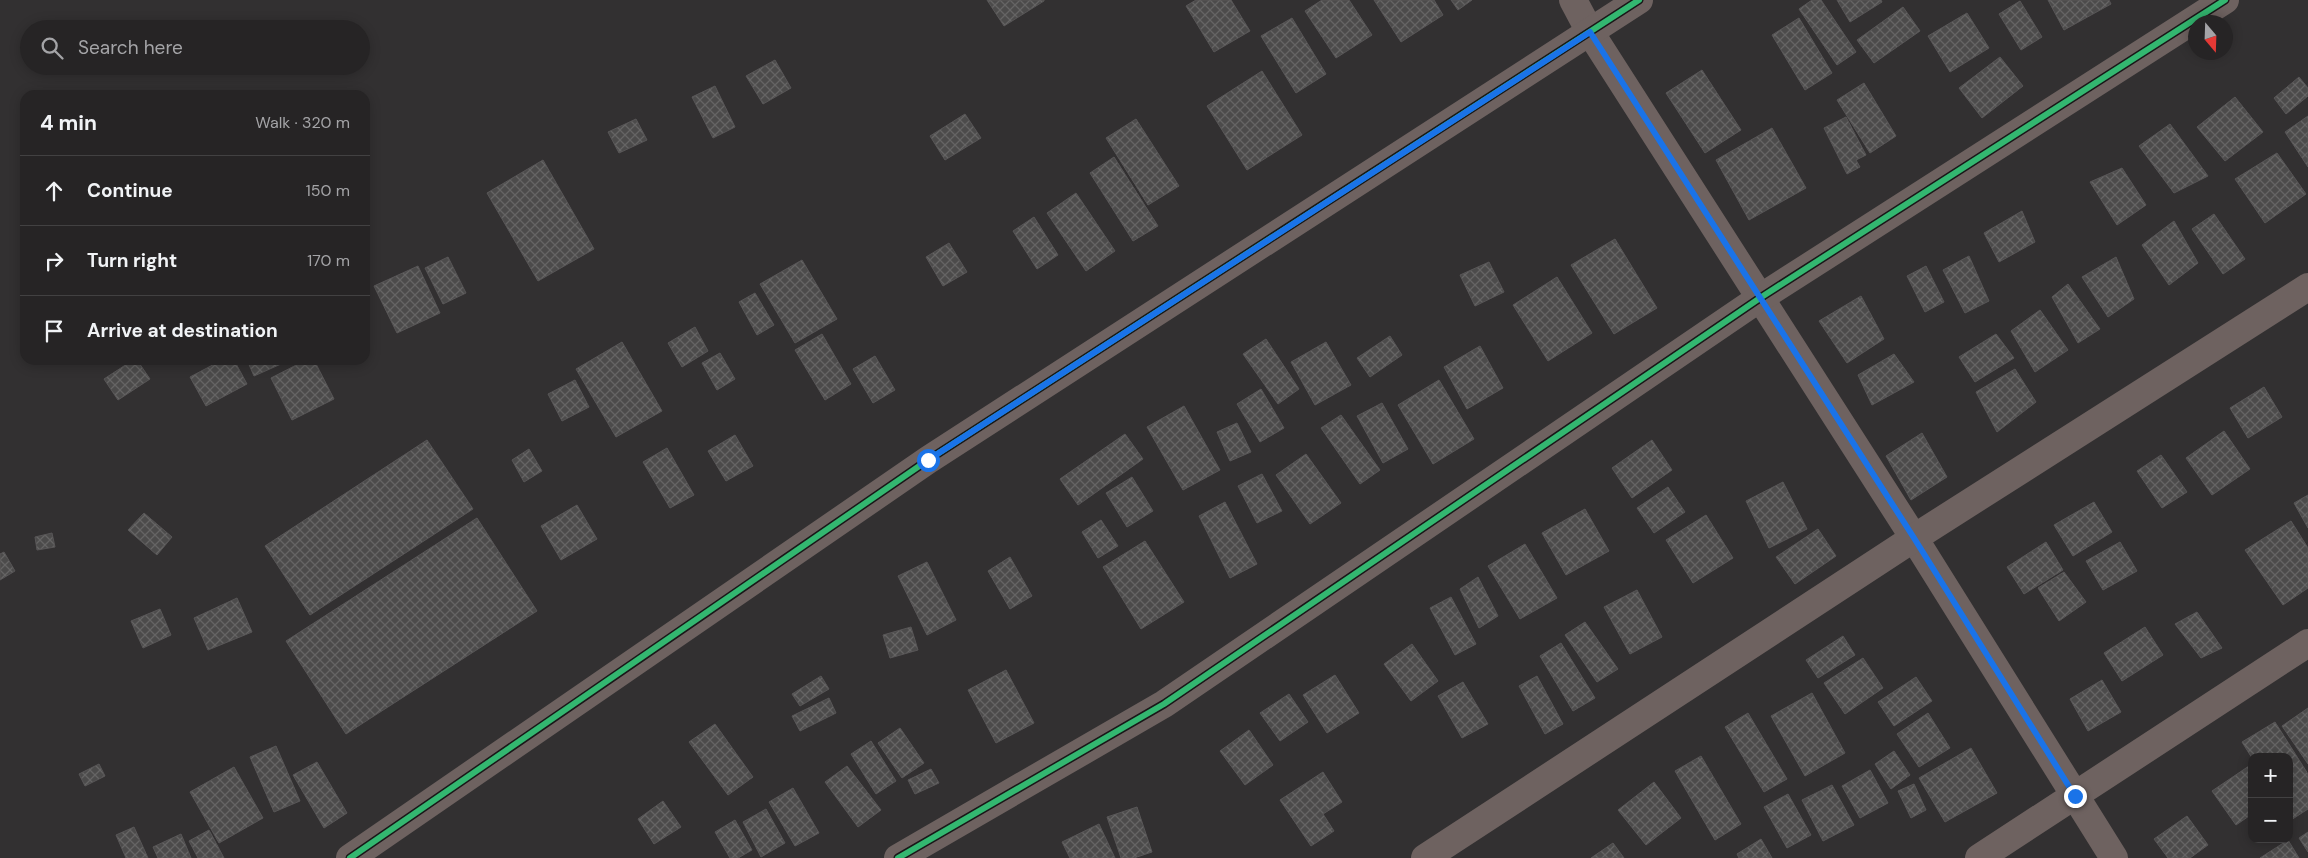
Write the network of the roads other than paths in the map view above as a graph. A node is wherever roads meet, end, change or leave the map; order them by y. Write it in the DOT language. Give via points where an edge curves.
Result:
graph roads {
  1 [pos="1573,0"];
  2 [pos="1639,0"];
  3 [pos="2225,0"];
  4 [pos="1590,32"];
  5 [pos="2308,288"];
  6 [pos="1760,298"];
  7 [pos="1914,538"];
  8 [pos="2308,643"];
  9 [pos="2075,796"];
  10 [pos="350,858"];
  11 [pos="898,858"];
  12 [pos="1425,858"];
  13 [pos="1979,858"];
  14 [pos="2114,858"];
  1 -- 4 [label="street"];
  2 -- 4 [label="street"];
  3 -- 6 [label="street"];
  4 -- 6 [label="street"];
  4 -- 10 [label="street" via="928,460"];
  5 -- 7 [label="street"];
  6 -- 7 [label="street"];
  6 -- 11 [label="street" via="1164,704"];
  7 -- 9 [label="street"];
  7 -- 12 [label="street"];
  8 -- 9 [label="street"];
  9 -- 13 [label="street"];
  9 -- 14 [label="street"];
}
